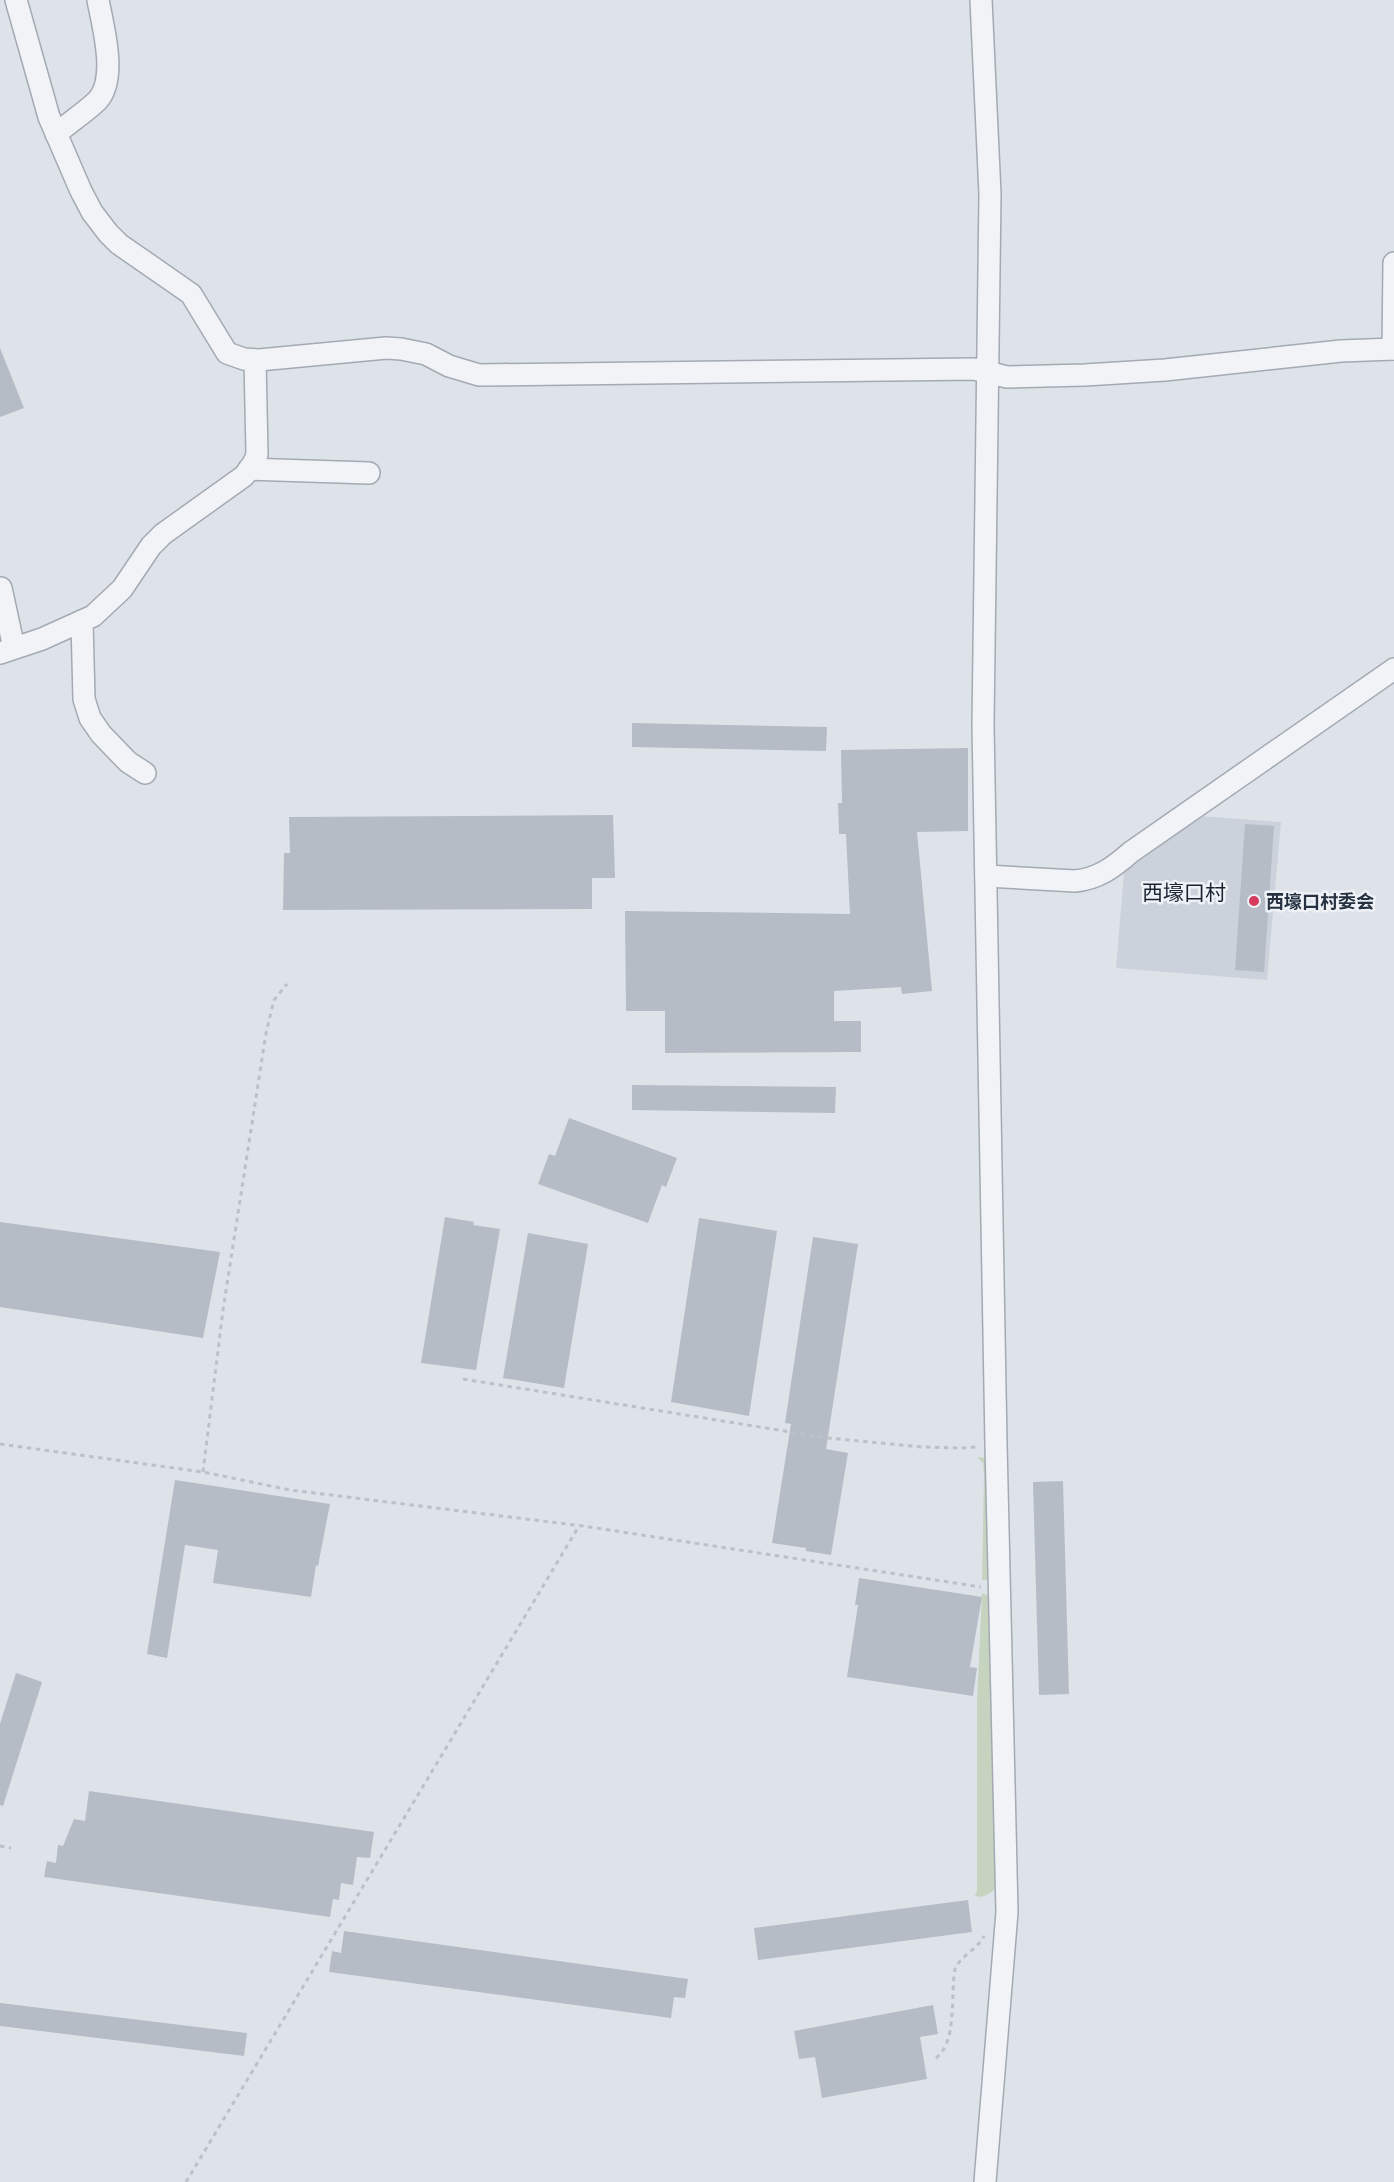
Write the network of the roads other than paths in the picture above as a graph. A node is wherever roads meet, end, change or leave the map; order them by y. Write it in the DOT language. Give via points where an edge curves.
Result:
graph roads {
  1 [pos="16,0"];
  2 [pos="98,0"];
  3 [pos="981,0"];
  4 [pos="56,134"];
  5 [pos="1394,263"];
  6 [pos="1393,349"];
  7 [pos="255,360"];
  8 [pos="987,372"];
  9 [pos="249,469"];
  10 [pos="369,473"];
  11 [pos="1,588"];
  12 [pos="82,621"];
  13 [pos="7,650"];
  14 [pos="1394,669"];
  15 [pos="145,773"];
  16 [pos="986,876"];
  17 [pos="985,2182"];
  1 -- 4 [label="street"];
  2 -- 4 [label="street" via="108,60 107,83 97,100"];
  3 -- 8 [label="street" via="990,194"];
  4 -- 7 [label="street" via="92,212 108,233 191,294 227,353"];
  5 -- 6 [label="street"];
  6 -- 8 [label="street" via="1290,355 1128,373 1007,377"];
  7 -- 8 [label="street" via="386,348 426,354 479,375 974,369"];
  7 -- 9 [label="street" via="257,454"];
  8 -- 16 [label="street" via="983,725"];
  9 -- 10 [label="street"];
  9 -- 12 [label="street" via="162,534 122,589"];
  11 -- 13 [label="street"];
  12 -- 13 [label="street"];
  12 -- 15 [label="street" via="86,710 101,734"];
  14 -- 16 [label="street" via="1109,870 1075,881"];
  16 -- 17 [label="street" via="1007,1912"];
}
